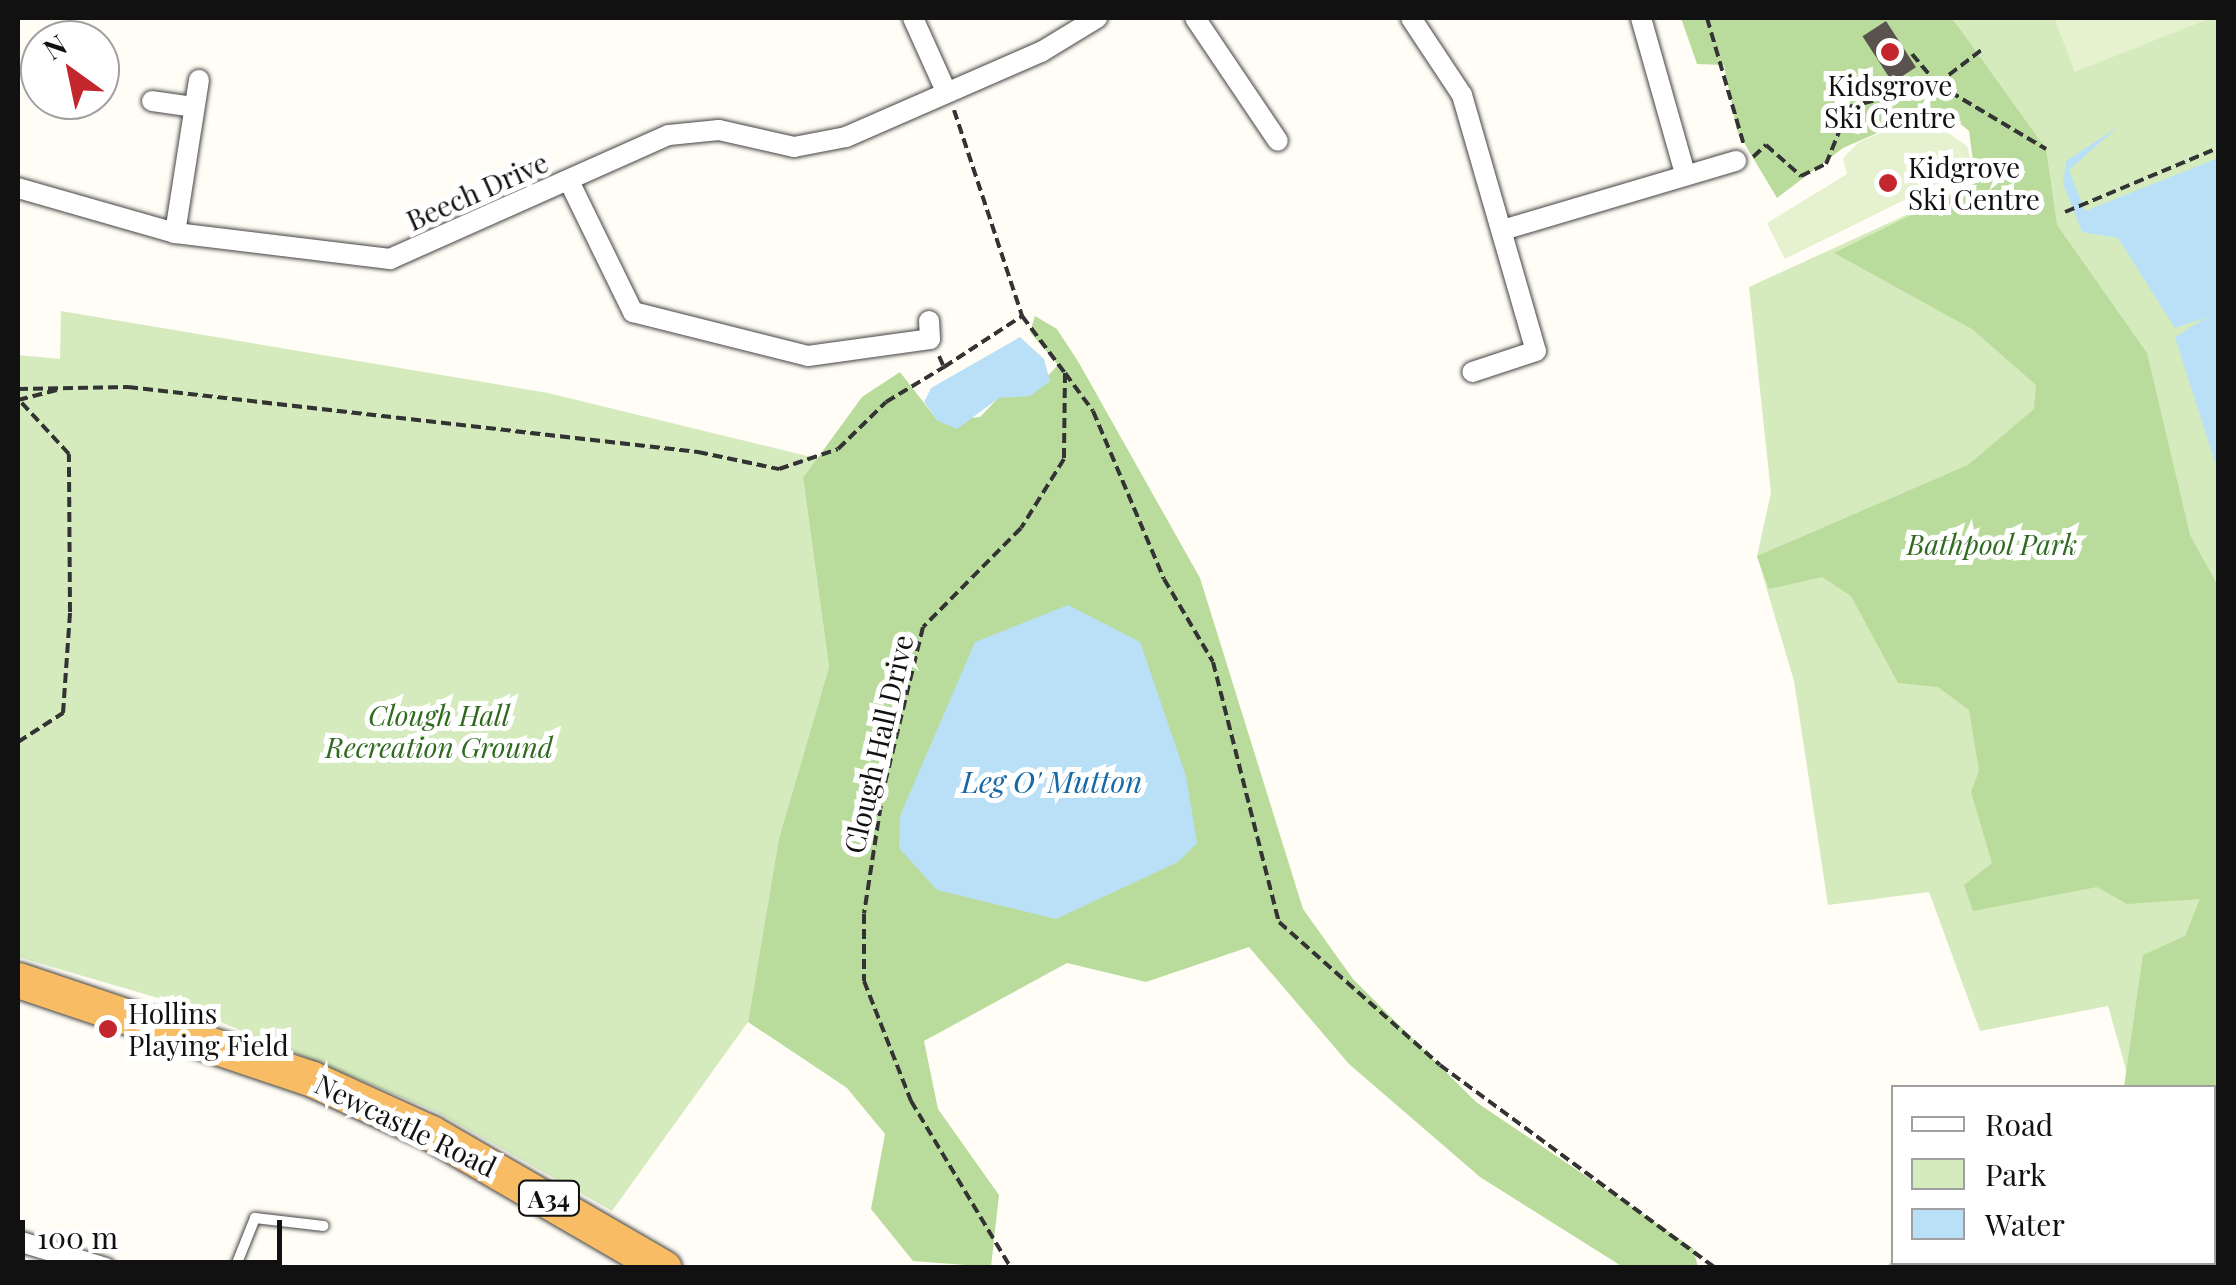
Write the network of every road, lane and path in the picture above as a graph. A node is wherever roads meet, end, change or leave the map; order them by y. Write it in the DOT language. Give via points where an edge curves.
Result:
graph roads {
  1 [pos="912,18"];
  2 [pos="1097,18"];
  3 [pos="1195,18"];
  4 [pos="1411,18"];
  5 [pos="1641,18"];
  6 [pos="1706,18"];
  7 [pos="1984,48"];
  8 [pos="1912,54"];
  9 [pos="199,80"];
  10 [pos="1937,84"];
  11 [pos="946,92"];
  12 [pos="152,101"];
  13 [pos="194,107"];
  14 [pos="1278,141"];
  15 [pos="2218,148"];
  16 [pos="2046,149"];
  17 [pos="1744,159"];
  18 [pos="1684,174"];
  19 [pos="570,181"];
  20 [pos="18,188"];
  21 [pos="2065,212"];
  22 [pos="1506,229"];
  23 [pos="175,233"];
  24 [pos="1022,316"];
  25 [pos="929,330"];
  26 [pos="944,368"];
  27 [pos="1472,372"];
  28 [pos="1065,373"];
  29 [pos="18,388"];
  30 [pos="67,388"];
  31 [pos="18,400"];
  32 [pos="18,742"];
  33 [pos="18,980"];
  34 [pos="324,1226"];
  35 [pos="18,1240"];
  36 [pos="106,1268"];
  37 [pos="235,1268"];
  38 [pos="664,1268"];
  39 [pos="1011,1268"];
  40 [pos="1715,1268"];
  41 [pos="2045,1268"];
  42 [pos="2070,1268"];
  1 -- 11 [label="street"];
  2 -- 11 [label="street, Beech Drive"];
  3 -- 14 [label="street"];
  4 -- 22 [label="street" via="1462,95"];
  5 -- 18 [label="street"];
  6 -- 17 [label="path"];
  7 -- 10 [label="path"];
  8 -- 10 [label="path"];
  9 -- 13 [label="street"];
  10 -- 16 [label="path"];
  10 -- 17 [label="path" via="1849,107 1826,164 1801,176 1766,146"];
  11 -- 19 [label="street, Beech Drive" via="816,146 693,130"];
  11 -- 24 [label="path"];
  12 -- 13 [label="street"];
  13 -- 23 [label="street"];
  15 -- 21 [label="path"];
  17 -- 18 [label="street"];
  18 -- 22 [label="street"];
  19 -- 23 [label="street, Beech Drive" via="372,262"];
  19 -- 25 [label="street" via="633,312 808,356"];
  20 -- 23 [label="street, Beech Drive"];
  22 -- 27 [label="street" via="1536,351"];
  24 -- 26 [label="path"];
  24 -- 28 [label="path"];
  25 -- 26 [label="path"];
  26 -- 30 [label="path" via="886,402 838,449 779,469 460,424"];
  28 -- 39 [label="path, Clough Hall Drive" via="1064,459 1021,528 924,628 864,914 864,981 911,1101"];
  28 -- 40 [label="path" via="1093,411 1164,579 1213,662 1279,922 1440,1065"];
  29 -- 30 [label="path"];
  30 -- 31 [label="path"];
  31 -- 32 [label="path" via="69,454 70,612 63,713"];
  33 -- 38 [label="highway, Newcastle Road / A34" via="312,1079 431,1133"];
  34 -- 37 [label="lane" via="256,1218"];
  35 -- 36 [label="street"];
  41 -- 42 [label="path"];
}
